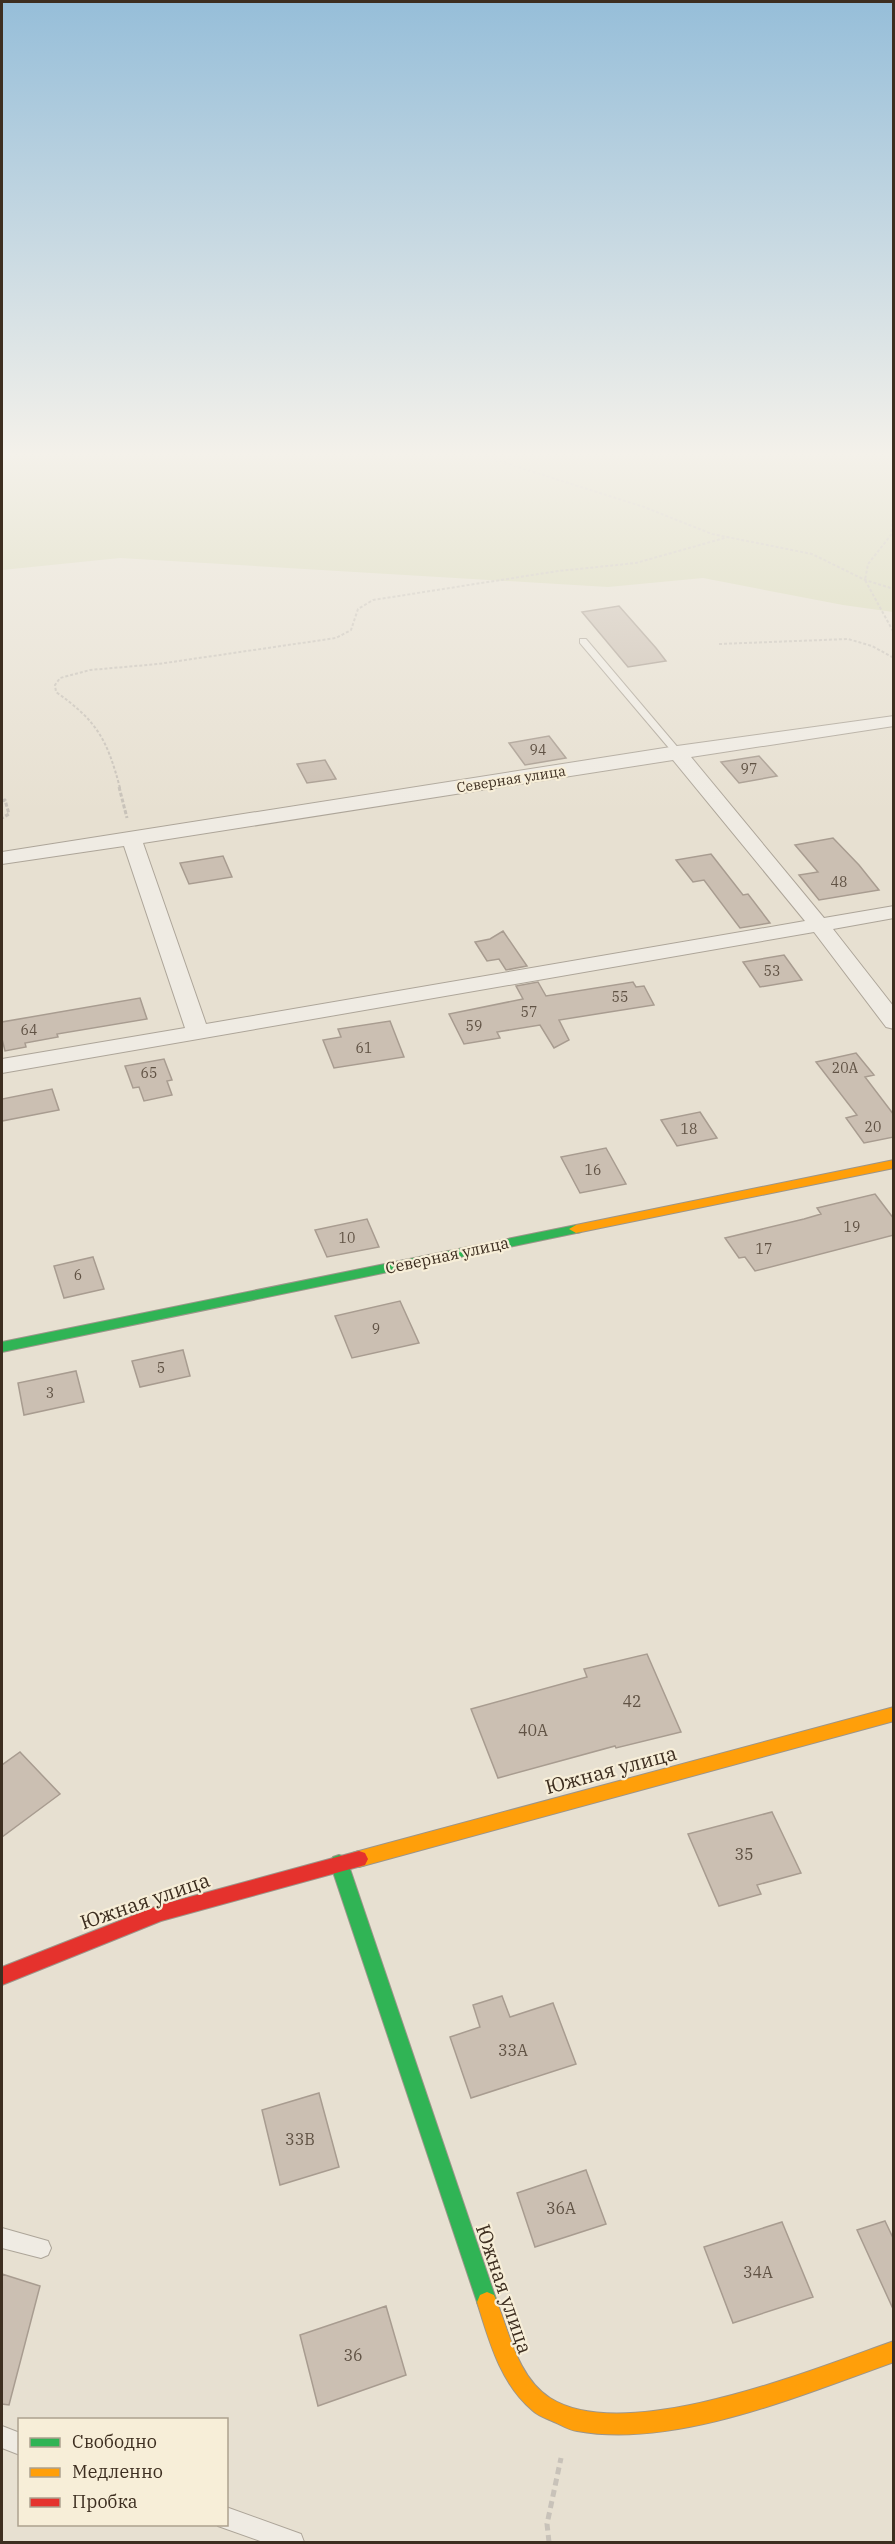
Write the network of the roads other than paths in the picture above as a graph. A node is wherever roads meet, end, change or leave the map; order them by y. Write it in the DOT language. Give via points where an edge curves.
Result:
graph roads {
  1 [pos="584,641"];
  2 [pos="894,721"];
  3 [pos="677,752"];
  4 [pos="132,840"];
  5 [pos="2,858"];
  6 [pos="894,912"];
  7 [pos="819,925"];
  8 [pos="894,1022"];
  9 [pos="198,1033"];
  10 [pos="2,1066"];
  11 [pos="894,1164"];
  12 [pos="2,1347"];
  13 [pos="894,1714"];
  14 [pos="339,1863"];
  15 [pos="2,1976"];
  16 [pos="2,2238"];
  17 [pos="41,2248"];
  18 [pos="894,2351"];
  19 [pos="2,2437"];
  20 [pos="18,2443"];
  21 [pos="228,2519"];
  22 [pos="293,2542"];
  1 -- 3 [label="lane"];
  2 -- 3 [label="street, Северная улица"];
  3 -- 4 [label="street, Северная улица"];
  3 -- 7 [label="street"];
  4 -- 5 [label="street, Северная улица"];
  4 -- 9 [label="street"];
  6 -- 7 [label="street"];
  7 -- 8 [label="street"];
  7 -- 9 [label="street"];
  9 -- 10 [label="street"];
  11 -- 12 [label="street, Северная улица"];
  13 -- 14 [label="street, Южная улица"];
  14 -- 15 [label="street, Южная улица" via="160,1913"];
  14 -- 18 [label="street, Южная улица" via="504,2354 512,2372 548,2409 597,2425 690,2414 743,2402"];
  16 -- 17 [label="lane"];
  19 -- 20 [label="lane"];
  21 -- 22 [label="lane"];
}
